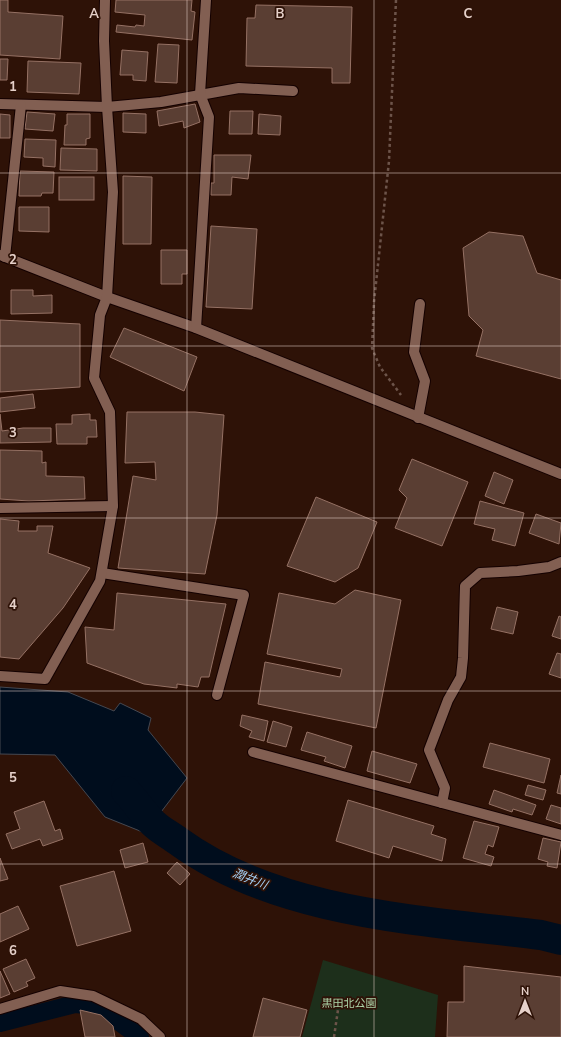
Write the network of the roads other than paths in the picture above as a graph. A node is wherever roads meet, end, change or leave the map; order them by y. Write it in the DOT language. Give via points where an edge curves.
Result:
graph roads {
  1 [pos="105,0"];
  2 [pos="206,0"];
  3 [pos="293,91"];
  4 [pos="200,94"];
  5 [pos="0,104"];
  6 [pos="21,105"];
  7 [pos="107,107"];
  8 [pos="2,256"];
  9 [pos="107,297"];
  10 [pos="420,304"];
  11 [pos="196,328"];
  12 [pos="418,418"];
  13 [pos="561,474"];
  14 [pos="113,506"];
  15 [pos="0,508"];
  16 [pos="561,562"];
  17 [pos="102,573"];
  18 [pos="0,676"];
  19 [pos="217,695"];
  20 [pos="253,752"];
  21 [pos="442,803"];
  22 [pos="561,835"];
  23 [pos="0,1009"];
  24 [pos="160,1037"];
  1 -- 7 [label="street"];
  2 -- 4 [label="street"];
  3 -- 4 [label="street" via="238,88"];
  4 -- 7 [label="street" via="161,102"];
  4 -- 11 [label="street" via="209,117"];
  5 -- 6 [label="street"];
  6 -- 7 [label="street"];
  6 -- 8 [label="street"];
  7 -- 9 [label="street" via="113,192"];
  8 -- 9 [label="street"];
  9 -- 11 [label="street"];
  9 -- 14 [label="street" via="100,315 94,378 110,412"];
  10 -- 12 [label="street" via="414,352 425,381"];
  11 -- 12 [label="street"];
  12 -- 13 [label="street"];
  14 -- 15 [label="street"];
  14 -- 17 [label="street"];
  16 -- 21 [label="street" via="549,567 480,573 465,586 461,677 448,700 429,750 445,788"];
  17 -- 18 [label="street" via="100,581 45,679"];
  17 -- 19 [label="street" via="244,595"];
  20 -- 21 [label="street"];
  21 -- 22 [label="street"];
  23 -- 24 [label="street" via="60,991 93,996 141,1019"];
}
